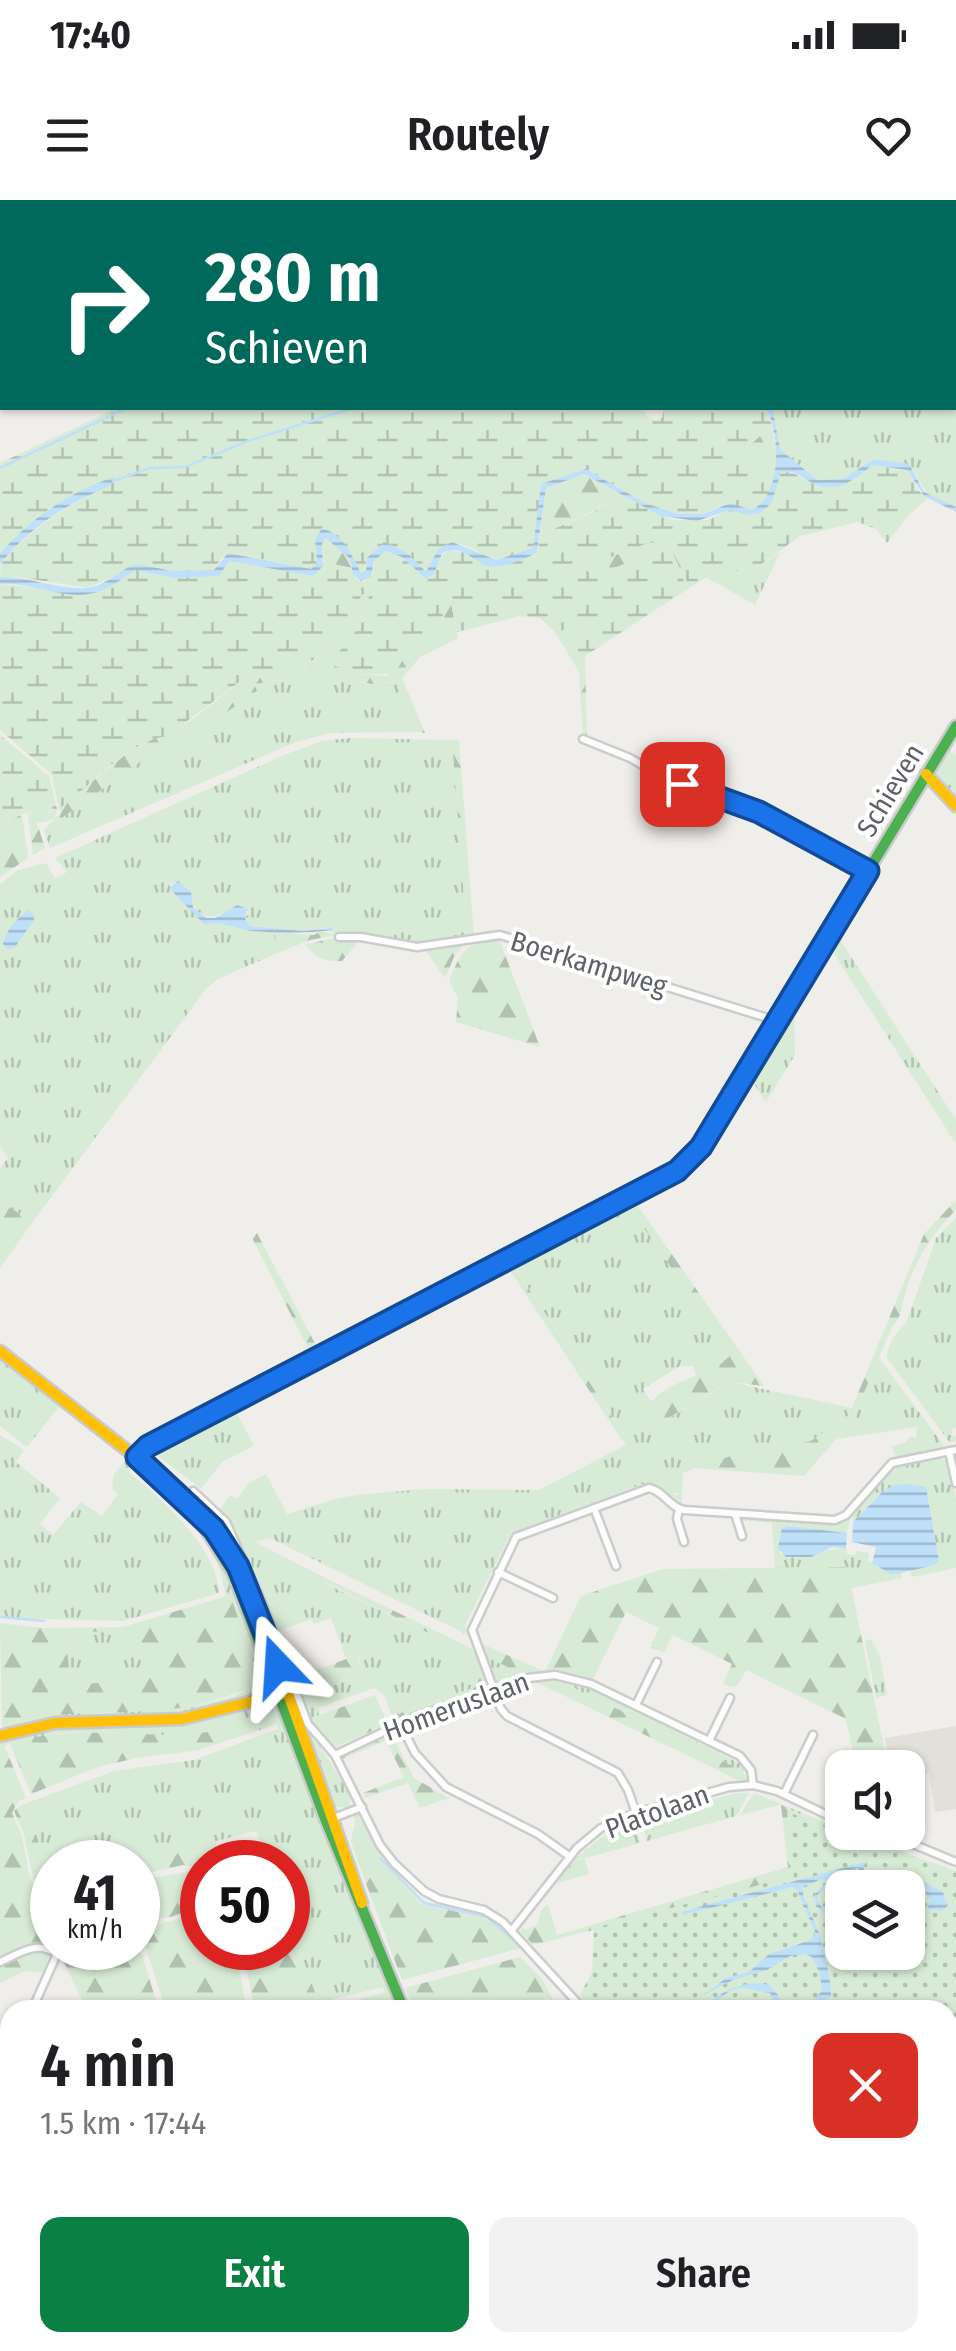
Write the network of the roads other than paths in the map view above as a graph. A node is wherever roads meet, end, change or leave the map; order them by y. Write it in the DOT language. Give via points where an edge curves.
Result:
graph roads {
  1 [pos="956,726"];
  2 [pos="583,739"];
  3 [pos="926,774"];
  4 [pos="956,806"];
  5 [pos="868,871"];
  6 [pos="339,937"];
  7 [pos="777,1021"];
  8 [pos="0,1351"];
  9 [pos="953,1450"];
  10 [pos="137,1457"];
  11 [pos="956,1483"];
  12 [pos="188,1494"];
  13 [pos="594,1508"];
  14 [pos="679,1509"];
  15 [pos="217,1511"];
  16 [pos="735,1514"];
  17 [pos="206,1523"];
  18 [pos="742,1536"];
  19 [pos="684,1542"];
  20 [pos="616,1566"];
  21 [pos="498,1572"];
  22 [pos="553,1598"];
  23 [pos="657,1662"];
  24 [pos="281,1691"];
  25 [pos="494,1691"];
  26 [pos="730,1698"];
  27 [pos="636,1705"];
  28 [pos="400,1723"];
  29 [pos="813,1735"];
  30 [pos="0,1736"];
  31 [pos="709,1741"];
  32 [pos="334,1755"];
  33 [pos="753,1785"];
  34 [pos="784,1794"];
  35 [pos="362,1807"];
  36 [pos="636,1813"];
  37 [pos="825,1814"];
  38 [pos="330,1820"];
  39 [pos="925,1849"];
  40 [pos="569,1856"];
  41 [pos="956,1862"];
  42 [pos="512,1930"];
  43 [pos="0,1962"];
  44 [pos="36,2000"];
  45 [pos="400,2000"];
  46 [pos="575,2000"];
  1 -- 3 [label="street, Schieven"];
  2 -- 5 [label="street" via="759,812"];
  3 -- 4 [label="street"];
  3 -- 5 [label="street, Schieven"];
  5 -- 7 [label="street, Schieven"];
  6 -- 7 [label="street, Boerkampweg" via="417,947 500,935"];
  7 -- 10 [label="street, Schieven" via="701,1147 677,1171"];
  8 -- 10 [label="street"];
  9 -- 11 [label="street"];
  9 -- 16 [label="street" via="892,1462 838,1520"];
  10 -- 12 [label="street"];
  12 -- 15 [label="street"];
  12 -- 17 [label="street"];
  13 -- 14 [label="street" via="649,1488"];
  13 -- 20 [label="street"];
  13 -- 21 [label="street" via="520,1534"];
  14 -- 16 [label="street"];
  14 -- 19 [label="street"];
  15 -- 17 [label="street"];
  15 -- 32 [label="street" via="263,1604 304,1716"];
  16 -- 18 [label="street"];
  17 -- 24 [label="street" via="238,1566"];
  21 -- 22 [label="street"];
  21 -- 25 [label="street" via="472,1630"];
  23 -- 27 [label="street"];
  24 -- 30 [label="street" via="182,1719 56,1723"];
  24 -- 38 [label="street"];
  25 -- 27 [label="street, Homeruslaan" via="528,1678 564,1675"];
  25 -- 28 [label="street, Homeruslaan"];
  25 -- 36 [label="street" via="507,1716 618,1773"];
  26 -- 31 [label="street"];
  27 -- 31 [label="street, Homeruslaan"];
  28 -- 32 [label="street, Homeruslaan"];
  28 -- 40 [label="street" via="415,1753 446,1787"];
  29 -- 34 [label="street"];
  31 -- 33 [label="street, Homeruslaan" via="745,1760"];
  32 -- 35 [label="street"];
  33 -- 34 [label="street, Platolaan"];
  33 -- 36 [label="street, Platolaan"];
  34 -- 37 [label="street, Platolaan"];
  35 -- 38 [label="street"];
  35 -- 42 [label="street" via="409,1880 439,1899 484,1910"];
  36 -- 40 [label="street, Platolaan" via="601,1828"];
  38 -- 45 [label="street"];
  39 -- 41 [label="street"];
  40 -- 42 [label="street, Platolaan"];
  42 -- 46 [label="street"];
  43 -- 44 [label="street" via="35,1946 57,1954"];
}
